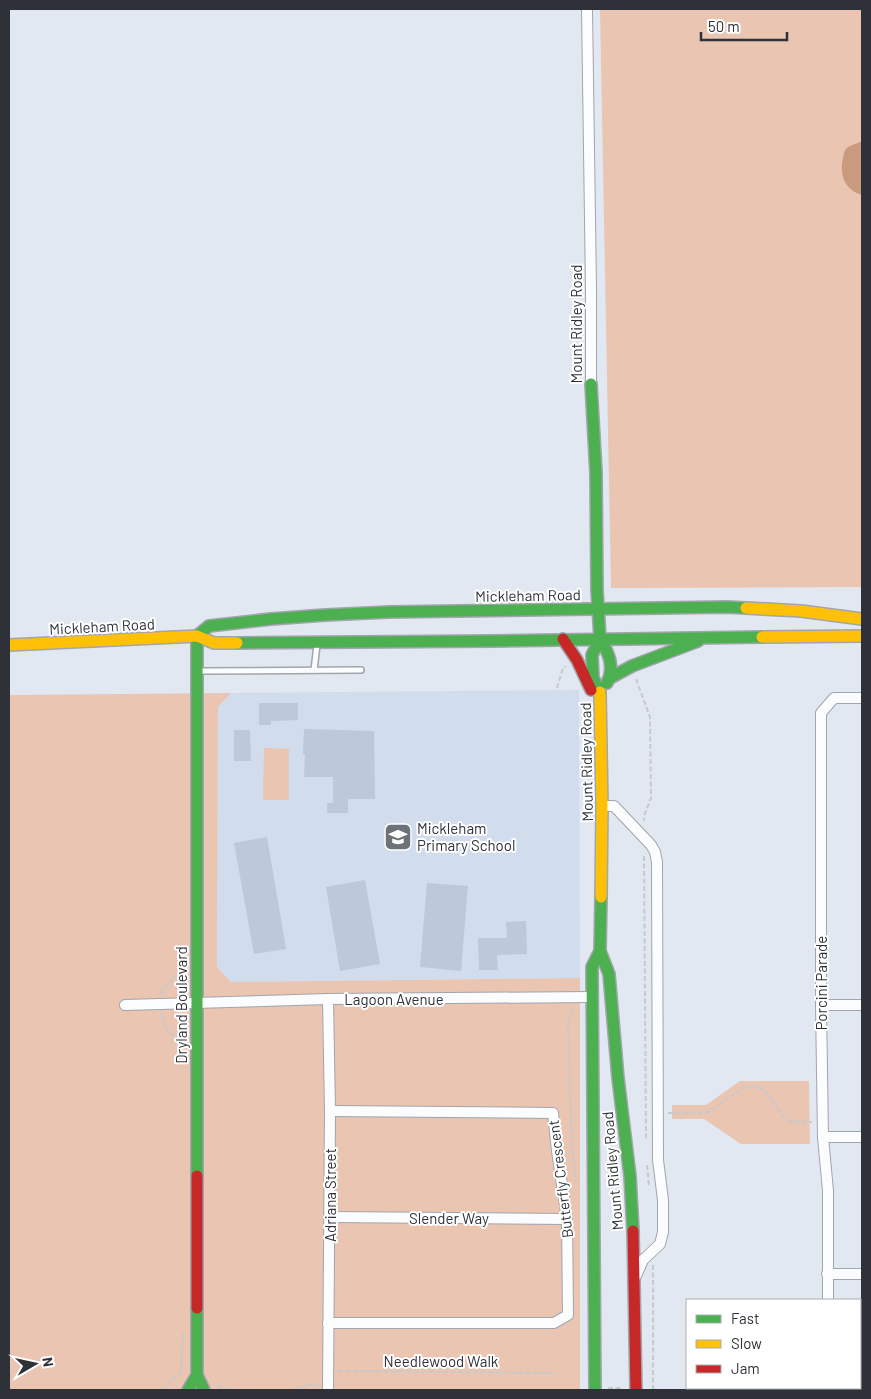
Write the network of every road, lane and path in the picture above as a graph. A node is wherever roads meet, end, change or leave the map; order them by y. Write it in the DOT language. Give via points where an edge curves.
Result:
graph roads {
  1 [pos="587,9"];
  2 [pos="591,384"];
  3 [pos="598,608"];
  4 [pos="325,614"];
  5 [pos="862,619"];
  6 [pos="197,636"];
  7 [pos="862,636"];
  8 [pos="706,638"];
  9 [pos="563,639"];
  10 [pos="600,639"];
  11 [pos="317,642"];
  12 [pos="9,645"];
  13 [pos="314,670"];
  14 [pos="361,670"];
  15 [pos="198,671"];
  16 [pos="610,678"];
  17 [pos="600,693"];
  18 [pos="862,698"];
  19 [pos="600,710"];
  20 [pos="602,806"];
  21 [pos="600,951"];
  22 [pos="586,997"];
  23 [pos="328,999"];
  24 [pos="196,1002"];
  25 [pos="862,1004"];
  26 [pos="124,1005"];
  27 [pos="821,1005"];
  28 [pos="177,1037"];
  29 [pos="183,1042"];
  30 [pos="330,1111"];
  31 [pos="645,1113"];
  32 [pos="658,1113"];
  33 [pos="822,1122"];
  34 [pos="822,1137"];
  35 [pos="862,1137"];
  36 [pos="576,1182"];
  37 [pos="330,1217"];
  38 [pos="567,1219"];
  39 [pos="827,1274"];
  40 [pos="862,1274"];
  41 [pos="634,1279"];
  42 [pos="828,1299"];
  43 [pos="328,1323"];
  44 [pos="183,1328"];
  45 [pos="328,1371"];
  46 [pos="554,1373"];
  47 [pos="197,1375"];
  48 [pos="328,1388"];
  49 [pos="163,1390"];
  50 [pos="188,1390"];
  51 [pos="204,1390"];
  52 [pos="294,1390"];
  53 [pos="595,1390"];
  54 [pos="636,1390"];
  1 -- 2 [label="street, Mount Ridley Road"];
  2 -- 3 [label="street, Mount Ridley Road"];
  3 -- 4 [label="street, Mickleham Road"];
  3 -- 5 [label="street, Mickleham Road" via="726,607 802,611"];
  3 -- 10 [label="street, Mount Ridley Road"];
  4 -- 6 [label="street, Mickleham Road" via="209,626"];
  4 -- 11 [label="street"];
  6 -- 11 [label="street, Mickleham Road" via="214,643"];
  6 -- 12 [label="street, Mickleham Road"];
  6 -- 15 [label="street, Dryland Boulevard"];
  7 -- 8 [label="street, Mickleham Road"];
  8 -- 10 [label="street, Mickleham Road"];
  8 -- 16 [label="street" via="632,666"];
  9 -- 10 [label="street, Mickleham Road"];
  9 -- 11 [label="street, Mickleham Road"];
  9 -- 19 [label="street" via="577,660"];
  10 -- 16 [label="street, Mount Ridley Road" via="610,656"];
  10 -- 17 [label="street, Mount Ridley Road" via="592,660 593,678"];
  11 -- 13 [label="lane"];
  13 -- 14 [label="lane"];
  13 -- 15 [label="lane"];
  15 -- 24 [label="street, Dryland Boulevard"];
  16 -- 17 [label="street, Mount Ridley Road"];
  17 -- 19 [label="street, Mount Ridley Road"];
  18 -- 27 [label="street, Porcini Parade" via="834,698 821,713"];
  19 -- 20 [label="street, Mount Ridley Road"];
  20 -- 21 [label="street, Mount Ridley Road"];
  20 -- 32 [label="street" via="614,806 655,852"];
  21 -- 22 [label="street, Mount Ridley Road" via="592,967"];
  21 -- 41 [label="street, Mount Ridley Road" via="608,974 630,1176"];
  22 -- 23 [label="street, Lagoon Avenue"];
  22 -- 36 [label="path" via="568,1020"];
  22 -- 53 [label="street, Mount Ridley Road"];
  23 -- 24 [label="street, Lagoon Avenue"];
  23 -- 30 [label="street, Adriana Street"];
  24 -- 26 [label="street, Lagoon Avenue"];
  24 -- 47 [label="street, Dryland Boulevard"];
  25 -- 27 [label="street"];
  27 -- 33 [label="street, Porcini Parade"];
  28 -- 29 [label="path"];
  30 -- 37 [label="street, Adriana Street"];
  30 -- 38 [label="street, Butterfly Crescent" via="553,1113"];
  31 -- 32 [label="path"];
  32 -- 33 [label="path" via="709,1112 748,1087 768,1093 789,1121"];
  32 -- 41 [label="street" via="664,1232 660,1244 643,1260"];
  33 -- 34 [label="street, Porcini Parade"];
  34 -- 35 [label="street"];
  34 -- 39 [label="street, Porcini Parade" via="828,1191"];
  37 -- 38 [label="street, Slender Way"];
  37 -- 43 [label="street, Adriana Street"];
  38 -- 43 [label="street, Butterfly Crescent" via="568,1315 554,1323"];
  39 -- 40 [label="street"];
  39 -- 42 [label="street, Porcini Parade"];
  41 -- 54 [label="street, Mount Ridley Road"];
  43 -- 45 [label="street, Adriana Street"];
  44 -- 49 [label="path" via="182,1374"];
  45 -- 46 [label="path, Needlewood Walk"];
  45 -- 48 [label="street, Adriana Street"];
  47 -- 50 [label="street"];
  47 -- 51 [label="street, Dryland Boulevard"];
  48 -- 52 [label="path" via="309,1385"];
}
